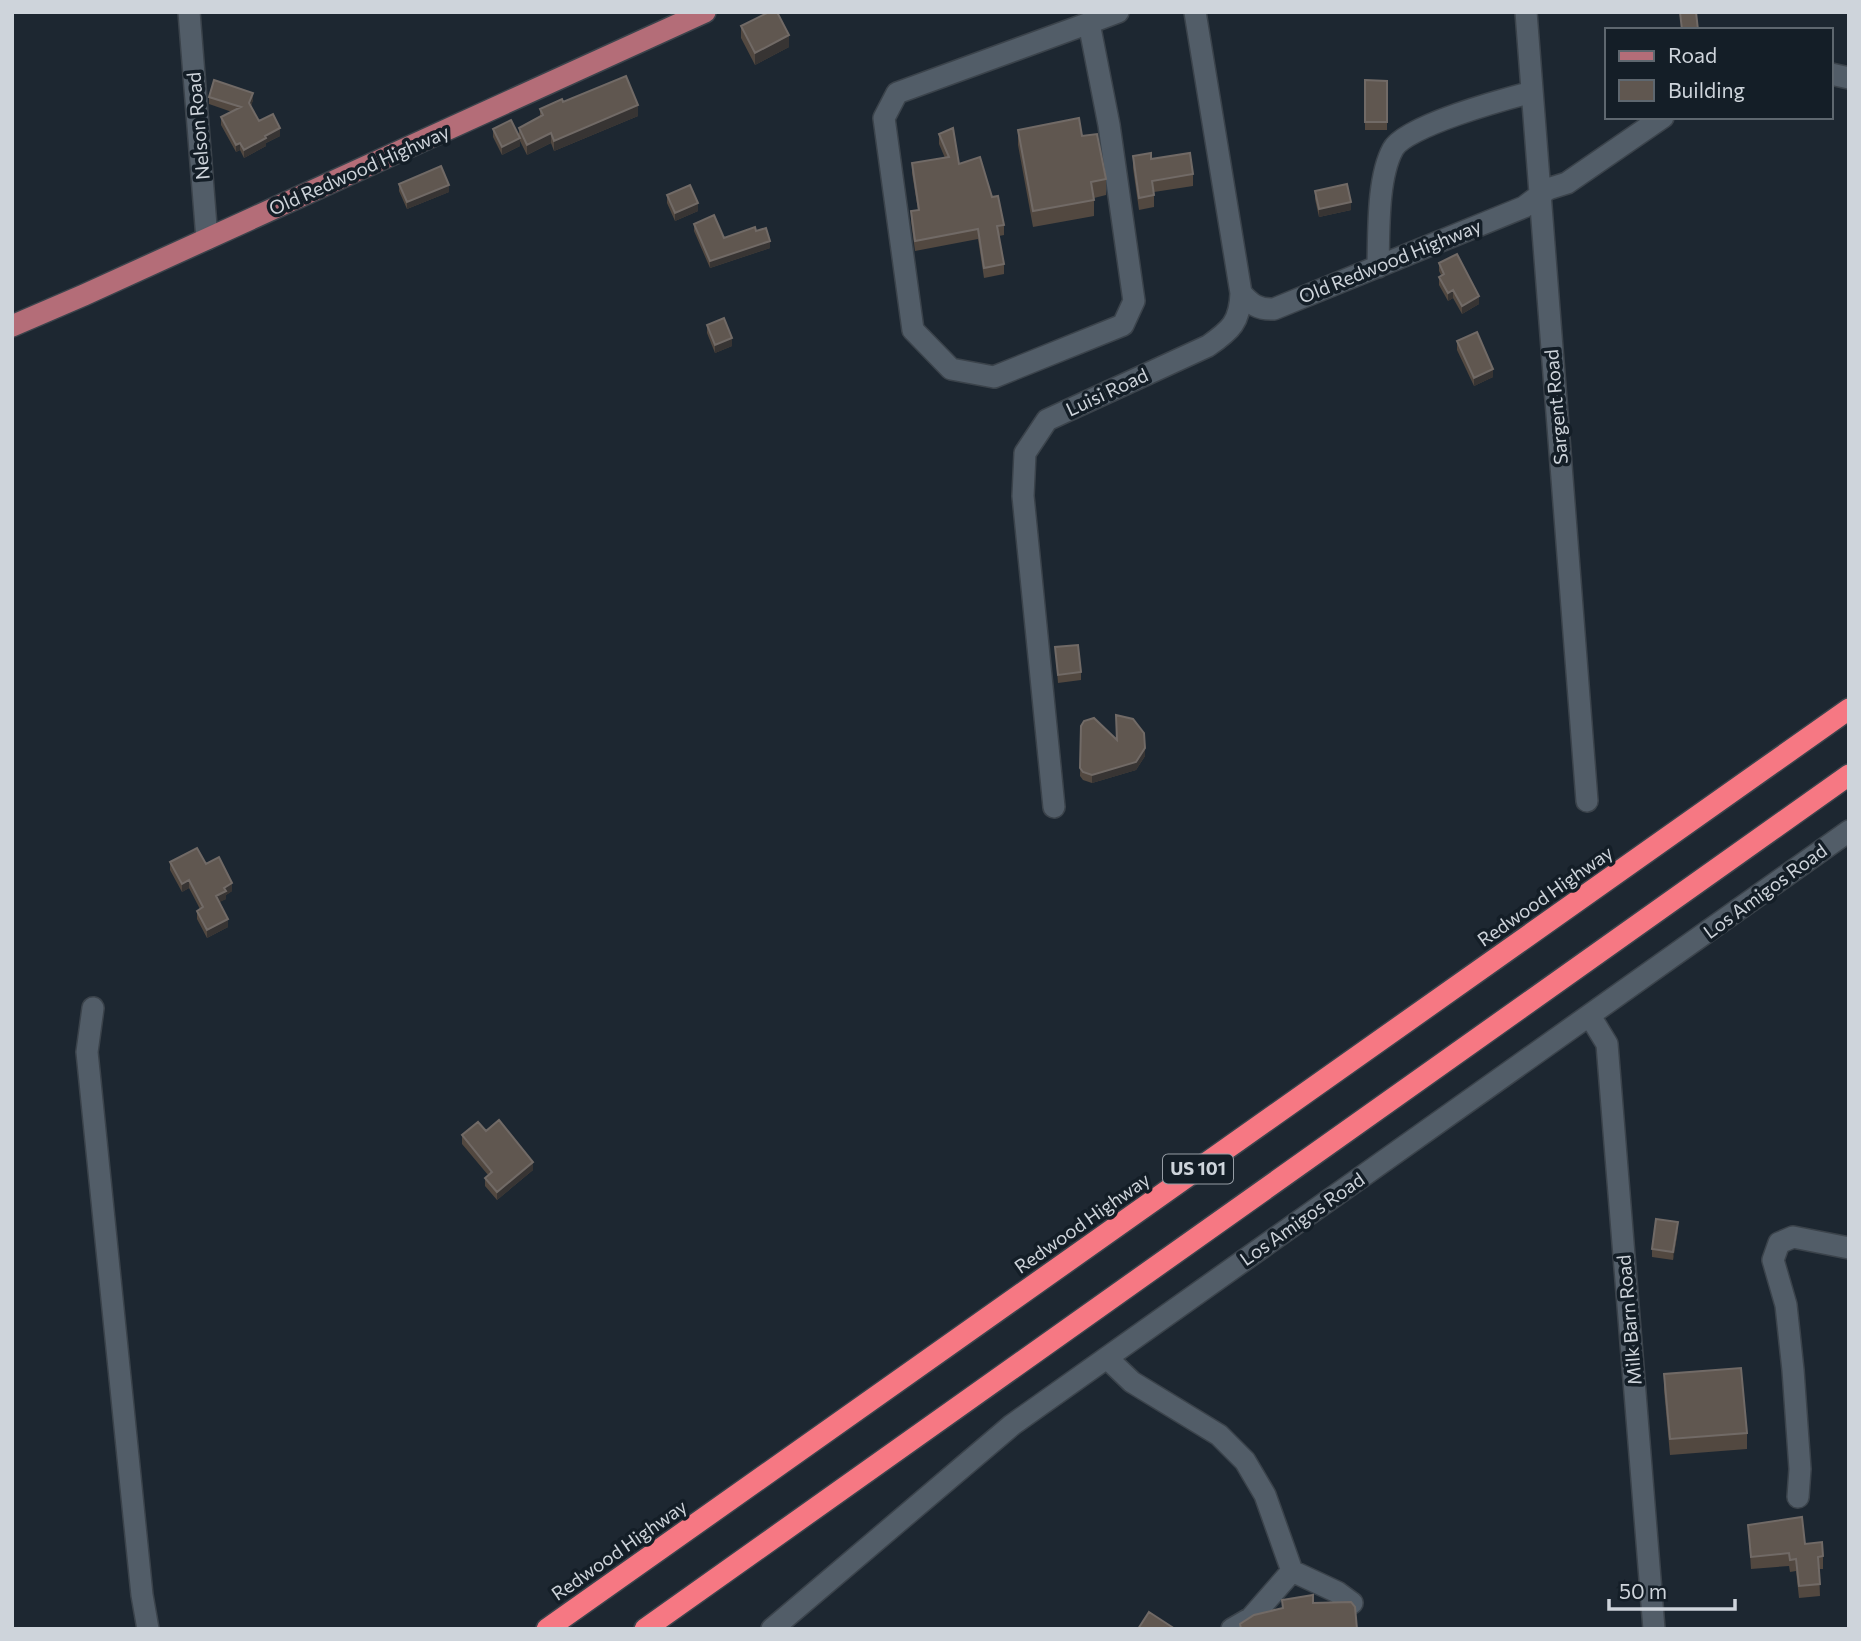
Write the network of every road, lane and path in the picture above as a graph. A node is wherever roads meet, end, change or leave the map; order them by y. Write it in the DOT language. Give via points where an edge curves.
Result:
graph roads {
  1 [pos="189,12"];
  2 [pos="705,12"];
  3 [pos="1118,12"];
  4 [pos="1195,12"];
  5 [pos="1526,12"];
  6 [pos="1089,23"];
  7 [pos="1532,92"];
  8 [pos="1660,119"];
  9 [pos="1540,195"];
  10 [pos="207,239"];
  11 [pos="1378,267"];
  12 [pos="1241,293"];
  13 [pos="12,326"];
  14 [pos="1849,709"];
  15 [pos="1849,775"];
  16 [pos="1587,801"];
  17 [pos="1054,807"];
  18 [pos="1849,831"];
  19 [pos="93,1007"];
  20 [pos="1590,1016"];
  21 [pos="1849,1248"];
  22 [pos="1107,1358"];
  23 [pos="1798,1497"];
  24 [pos="1292,1572"];
  25 [pos="1352,1603"];
  26 [pos="148,1629"];
  27 [pos="547,1629"];
  28 [pos="645,1629"];
  29 [pos="772,1629"];
  30 [pos="1232,1629"];
  31 [pos="1654,1629"];
  1 -- 10 [label="street, Nelson Road"];
  2 -- 10 [label="main road, Old Redwood Highway"];
  3 -- 6 [label="street"];
  4 -- 12 [label="street, Luisi Road"];
  5 -- 7 [label="street, Sargent Road"];
  6 -- 6 [label="street" via="897,93 884,118 913,330 951,369 994,377 1123,326 1133,302 1109,125"];
  7 -- 9 [label="street, Sargent Road"];
  7 -- 11 [label="street" via="1486,103 1406,136 1393,147 1380,205"];
  8 -- 9 [label="street, Old Redwood Highway" via="1567,183"];
  9 -- 11 [label="street, Old Redwood Highway" via="1524,207"];
  9 -- 16 [label="street, Sargent Road"];
  10 -- 13 [label="main road, Old Redwood Highway"];
  11 -- 12 [label="street, Old Redwood Highway" via="1274,309 1259,309"];
  12 -- 17 [label="street, Luisi Road" via="1239,313 1230,330 1208,346 1047,421 1025,453 1023,496"];
  14 -- 27 [label="highway, Redwood Highway / US 101"];
  15 -- 28 [label="highway, US 101"];
  18 -- 20 [label="street, Los Amigos Road"];
  19 -- 26 [label="street" via="87,1052"];
  20 -- 22 [label="street, Los Amigos Road"];
  20 -- 31 [label="street, Milk Barn Road" via="1607,1044"];
  21 -- 23 [label="street" via="1793,1237 1779,1243 1773,1260 1786,1305"];
  22 -- 24 [label="street" via="1132,1382 1204,1425 1240,1454 1265,1495"];
  22 -- 29 [label="street, Los Amigos Road" via="1012,1425"];
  24 -- 25 [label="street"];
  24 -- 30 [label="street" via="1251,1618"];
}
